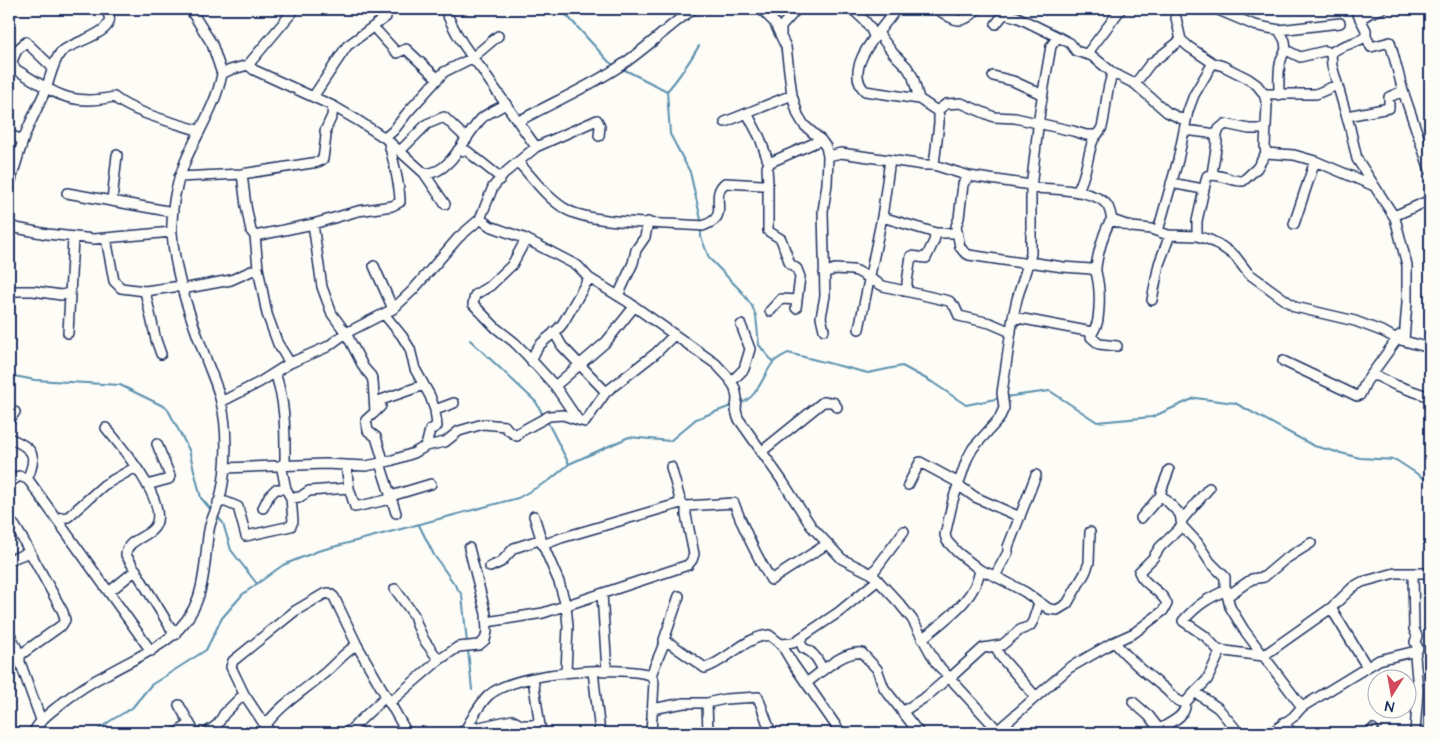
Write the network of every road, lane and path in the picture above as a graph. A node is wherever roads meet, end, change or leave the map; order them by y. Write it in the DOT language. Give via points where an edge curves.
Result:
graph roads {
  1 [pos="105,9"];
  2 [pos="190,9"];
  3 [pos="295,9"];
  4 [pos="384,9"];
  5 [pos="445,9"];
  6 [pos="693,9"];
  7 [pos="761,9"];
  8 [pos="797,9"];
  9 [pos="852,9"];
  10 [pos="896,9"];
  11 [pos="937,9"];
  12 [pos="977,9"];
  13 [pos="1121,9"];
  14 [pos="1174,9"];
  15 [pos="1216,9"];
  16 [pos="1355,9"];
  17 [pos="1381,9"];
  18 [pos="1360,19"];
  19 [pos="1340,23"];
  20 [pos="996,24"];
  21 [pos="374,26"];
  22 [pos="1279,30"];
  23 [pos="781,34"];
  24 [pos="876,35"];
  25 [pos="498,36"];
  26 [pos="1366,36"];
  27 [pos="1058,37"];
  28 [pos="1181,40"];
  29 [pos="1286,50"];
  30 [pos="1331,52"];
  31 [pos="1087,54"];
  32 [pos="472,58"];
  33 [pos="1213,63"];
  34 [pos="248,64"];
  35 [pos="54,68"];
  36 [pos="1113,72"];
  37 [pos="222,74"];
  38 [pos="993,76"];
  39 [pos="438,79"];
  40 [pos="1134,84"];
  41 [pos="1337,85"];
  42 [pos="46,89"];
  43 [pos="1403,91"];
  44 [pos="1043,94"];
  45 [pos="1264,94"];
  46 [pos="792,95"];
  47 [pos="1279,95"];
  48 [pos="313,97"];
  49 [pos="919,99"];
  50 [pos="506,104"];
  51 [pos="333,106"];
  52 [pos="937,112"];
  53 [pos="747,113"];
  54 [pos="1347,116"];
  55 [pos="519,121"];
  56 [pos="1186,121"];
  57 [pos="725,122"];
  58 [pos="1038,124"];
  59 [pos="1266,129"];
  60 [pos="1184,130"];
  61 [pos="200,131"];
  62 [pos="9,134"];
  63 [pos="1095,135"];
  64 [pos="599,136"];
  65 [pos="467,138"];
  66 [pos="1216,138"];
  67 [pos="24,140"];
  68 [pos="387,140"];
  69 [pos="820,140"];
  70 [pos="536,147"];
  71 [pos="458,150"];
  72 [pos="400,151"];
  73 [pos="1266,153"];
  74 [pos="117,155"];
  75 [pos="828,156"];
  76 [pos="890,160"];
  77 [pos="1315,161"];
  78 [pos="518,162"];
  79 [pos="769,164"];
  80 [pos="934,164"];
  81 [pos="1430,170"];
  82 [pos="424,173"];
  83 [pos="242,174"];
  84 [pos="1212,174"];
  85 [pos="969,176"];
  86 [pos="180,178"];
  87 [pos="501,178"];
  88 [pos="768,184"];
  89 [pos="1171,184"];
  90 [pos="1372,185"];
  91 [pos="1031,186"];
  92 [pos="9,187"];
  93 [pos="1203,189"];
  94 [pos="1077,192"];
  95 [pos="67,193"];
  96 [pos="112,200"];
  97 [pos="1430,200"];
  98 [pos="445,204"];
  99 [pos="173,212"];
  100 [pos="1394,216"];
  101 [pos="882,217"];
  102 [pos="480,219"];
  103 [pos="1112,220"];
  104 [pos="648,222"];
  105 [pos="313,224"];
  106 [pos="1294,224"];
  107 [pos="9,225"];
  108 [pos="1158,231"];
  109 [pos="172,232"];
  110 [pos="936,233"];
  111 [pos="957,233"];
  112 [pos="1170,235"];
  113 [pos="255,236"];
  114 [pos="1197,236"];
  115 [pos="73,238"];
  116 [pos="106,238"];
  117 [pos="526,239"];
  118 [pos="1029,263"];
  119 [pos="374,266"];
  120 [pos="258,268"];
  121 [pos="1096,271"];
  122 [pos="824,273"];
  123 [pos="589,278"];
  124 [pos="870,279"];
  125 [pos="181,287"];
  126 [pos="145,290"];
  127 [pos="9,291"];
  128 [pos="904,291"];
  129 [pos="70,293"];
  130 [pos="618,296"];
  131 [pos="1152,300"];
  132 [pos="634,307"];
  133 [pos="393,308"];
  134 [pos="770,311"];
  135 [pos="384,314"];
  136 [pos="1013,317"];
  137 [pos="741,325"];
  138 [pos="859,329"];
  139 [pos="824,330"];
  140 [pos="554,332"];
  141 [pos="1011,332"];
  142 [pos="1092,332"];
  143 [pos="68,333"];
  144 [pos="346,334"];
  145 [pos="674,335"];
  146 [pos="1401,336"];
  147 [pos="1117,346"];
  148 [pos="1430,348"];
  149 [pos="529,352"];
  150 [pos="161,354"];
  151 [pos="1283,360"];
  152 [pos="290,363"];
  153 [pos="580,365"];
  154 [pos="275,373"];
  155 [pos="1374,374"];
  156 [pos="731,382"];
  157 [pos="424,384"];
  158 [pos="555,386"];
  159 [pos="606,392"];
  160 [pos="1430,397"];
  161 [pos="221,402"];
  162 [pos="454,403"];
  163 [pos="837,407"];
  164 [pos="436,410"];
  165 [pos="15,412"];
  166 [pos="375,412"];
  167 [pos="578,420"];
  168 [pos="9,421"];
  169 [pos="106,428"];
  170 [pos="9,438"];
  171 [pos="157,444"];
  172 [pos="426,446"];
  173 [pos="761,452"];
  174 [pos="382,463"];
  175 [pos="283,465"];
  176 [pos="346,465"];
  177 [pos="136,467"];
  178 [pos="671,467"];
  179 [pos="225,468"];
  180 [pos="1168,470"];
  181 [pos="1036,475"];
  182 [pos="27,479"];
  183 [pos="9,483"];
  184 [pos="431,484"];
  185 [pos="959,484"];
  186 [pos="147,485"];
  187 [pos="908,485"];
  188 [pos="349,488"];
  189 [pos="1209,488"];
  190 [pos="286,489"];
  191 [pos="1161,495"];
  192 [pos="391,497"];
  193 [pos="291,498"];
  194 [pos="218,502"];
  195 [pos="684,505"];
  196 [pos="263,508"];
  197 [pos="396,513"];
  198 [pos="534,516"];
  199 [pos="1020,516"];
  200 [pos="57,518"];
  201 [pos="1141,518"];
  202 [pos="9,520"];
  203 [pos="1182,524"];
  204 [pos="904,531"];
  205 [pos="1090,532"];
  206 [pos="827,544"];
  207 [pos="1311,544"];
  208 [pos="542,545"];
  209 [pos="469,548"];
  210 [pos="30,552"];
  211 [pos="9,560"];
  212 [pos="490,567"];
  213 [pos="136,570"];
  214 [pos="980,570"];
  215 [pos="1413,574"];
  216 [pos="1430,574"];
  217 [pos="995,576"];
  218 [pos="875,577"];
  219 [pos="395,590"];
  220 [pos="109,592"];
  221 [pos="1228,593"];
  222 [pos="602,594"];
  223 [pos="679,596"];
  224 [pos="1039,603"];
  225 [pos="566,606"];
  226 [pos="1331,608"];
  227 [pos="1049,610"];
  228 [pos="1033,621"];
  229 [pos="487,622"];
  230 [pos="9,632"];
  231 [pos="175,635"];
  232 [pos="799,639"];
  233 [pos="922,639"];
  234 [pos="1114,642"];
  235 [pos="667,643"];
  236 [pos="781,644"];
  237 [pos="357,645"];
  238 [pos="996,647"];
  239 [pos="1218,650"];
  240 [pos="151,651"];
  241 [pos="1416,652"];
  242 [pos="20,655"];
  243 [pos="1264,656"];
  244 [pos="440,660"];
  245 [pos="1368,667"];
  246 [pos="823,670"];
  247 [pos="593,671"];
  248 [pos="607,671"];
  249 [pos="566,672"];
  250 [pos="651,675"];
  251 [pos="949,678"];
  252 [pos="533,679"];
  253 [pos="806,683"];
  254 [pos="1196,692"];
  255 [pos="244,694"];
  256 [pos="1036,697"];
  257 [pos="387,700"];
  258 [pos="1133,702"];
  259 [pos="707,703"];
  260 [pos="1185,703"];
  261 [pos="179,705"];
  262 [pos="1302,707"];
  263 [pos="652,709"];
  264 [pos="902,712"];
  265 [pos="40,720"];
  266 [pos="503,722"];
  267 [pos="539,722"];
  268 [pos="1284,722"];
  269 [pos="190,724"];
  270 [pos="268,730"];
  271 [pos="462,731"];
  272 [pos="1156,731"];
  273 [pos="998,732"];
  274 [pos="34,733"];
  275 [pos="176,733"];
  276 [pos="194,733"];
  277 [pos="206,733"];
  278 [pos="347,733"];
  279 [pos="407,733"];
  280 [pos="504,733"];
  281 [pos="541,733"];
  282 [pos="600,733"];
  283 [pos="651,733"];
  284 [pos="708,733"];
  285 [pos="771,733"];
  286 [pos="841,733"];
  287 [pos="919,733"];
  288 [pos="1239,733"];
  289 [pos="1271,733"];
  290 [pos="1291,733"];
  291 [pos="1415,733"];
  1 -- 35 [label="street" via="109,13 108,24 94,37 60,53"];
  2 -- 37 [label="street" via="212,44"];
  3 -- 34 [label="street"];
  4 -- 21 [label="street" via="386,17"];
  5 -- 32 [label="street"];
  6 -- 55 [label="street" via="613,71"];
  7 -- 23 [label="street"];
  8 -- 23 [label="street" via="781,27"];
  9 -- 24 [label="street"];
  10 -- 24 [label="street"];
  11 -- 12 [label="street" via="958,21"];
  13 -- 31 [label="street"];
  14 -- 28 [label="street"];
  15 -- 22 [label="street" via="1254,26"];
  16 -- 18 [label="street"];
  17 -- 18 [label="street"];
  18 -- 26 [label="street"];
  19 -- 22 [label="street"];
  20 -- 27 [label="street" via="1004,14"];
  21 -- 39 [label="street" via="397,53 406,49"];
  21 -- 48 [label="street" via="347,46"];
  22 -- 29 [label="street"];
  23 -- 46 [label="street" via="786,47"];
  24 -- 49 [label="street" via="907,67"];
  24 -- 49 [label="street" via="862,58 861,87 865,91"];
  25 -- 32 [label="street"];
  26 -- 30 [label="street"];
  26 -- 43 [label="street" via="1371,47 1390,42"];
  27 -- 31 [label="street"];
  27 -- 44 [label="street" via="1051,46"];
  28 -- 33 [label="street"];
  28 -- 40 [label="street" via="1150,64"];
  29 -- 30 [label="street" via="1300,57"];
  29 -- 47 [label="street" via="1279,73"];
  30 -- 41 [label="street"];
  31 -- 36 [label="street"];
  32 -- 39 [label="street"];
  32 -- 50 [label="street"];
  33 -- 45 [label="street" via="1247,78"];
  33 -- 56 [label="street" via="1194,95"];
  34 -- 37 [label="street"];
  34 -- 48 [label="street" via="254,70"];
  35 -- 42 [label="street"];
  35 -- 42 [label="street" via="26,42 12,61 15,69"];
  36 -- 40 [label="street"];
  36 -- 63 [label="street" via="1108,82 1101,129"];
  37 -- 61 [label="street"];
  38 -- 44 [label="street"];
  39 -- 68 [label="street"];
  40 -- 56 [label="street" via="1167,112"];
  41 -- 47 [label="street" via="1316,94"];
  41 -- 54 [label="street"];
  42 -- 61 [label="street" via="62,97 80,100 114,97 142,111"];
  42 -- 67 [label="street"];
  43 -- 54 [label="street" via="1389,97 1389,108"];
  43 -- 81 [label="street"];
  44 -- 58 [label="street"];
  45 -- 47 [label="street"];
  45 -- 59 [label="street"];
  46 -- 53 [label="street"];
  46 -- 69 [label="street" via="804,125"];
  48 -- 51 [label="street"];
  49 -- 52 [label="street"];
  50 -- 55 [label="street"];
  50 -- 65 [label="street" via="481,119"];
  51 -- 68 [label="street"];
  51 -- 83 [label="street" via="325,131 323,159 312,164"];
  52 -- 58 [label="street" via="946,104 961,103 994,117"];
  52 -- 80 [label="street" via="939,123"];
  53 -- 57 [label="street"];
  53 -- 79 [label="street"];
  54 -- 90 [label="street" via="1356,159"];
  55 -- 70 [label="street"];
  56 -- 60 [label="street"];
  58 -- 63 [label="street"];
  58 -- 91 [label="street"];
  59 -- 66 [label="street" via="1225,124"];
  59 -- 73 [label="street"];
  60 -- 66 [label="street" via="1209,133"];
  60 -- 89 [label="street"];
  61 -- 86 [label="street"];
  62 -- 67 [label="street"];
  63 -- 94 [label="street"];
  64 -- 70 [label="street" via="597,120"];
  65 -- 71 [label="street"];
  65 -- 72 [label="street" via="444,117 427,124"];
  66 -- 84 [label="street"];
  67 -- 92 [label="street"];
  68 -- 72 [label="street"];
  68 -- 105 [label="street" via="400,202"];
  69 -- 75 [label="street"];
  69 -- 79 [label="street"];
  70 -- 78 [label="street"];
  71 -- 82 [label="street" via="436,173"];
  71 -- 87 [label="street" via="467,151"];
  72 -- 82 [label="street"];
  73 -- 77 [label="street" via="1294,155"];
  73 -- 84 [label="street" via="1244,181"];
  74 -- 96 [label="street"];
  75 -- 76 [label="street" via="841,154"];
  75 -- 122 [label="street" via="823,211"];
  76 -- 80 [label="street"];
  76 -- 101 [label="street"];
  77 -- 90 [label="street"];
  77 -- 106 [label="street"];
  78 -- 87 [label="street"];
  78 -- 104 [label="street" via="548,195 569,212 607,220"];
  79 -- 88 [label="street"];
  80 -- 85 [label="street"];
  82 -- 98 [label="street"];
  83 -- 86 [label="street"];
  83 -- 113 [label="street" via="251,231"];
  84 -- 93 [label="street" via="1207,176"];
  85 -- 91 [label="street"];
  85 -- 111 [label="street" via="962,184"];
  86 -- 99 [label="street"];
  87 -- 102 [label="street" via="493,187"];
  88 -- 104 [label="street" via="725,183 718,195 717,217 702,226"];
  88 -- 134 [label="street" via="768,231 781,239 790,264 797,269 800,278 797,304 781,299"];
  89 -- 93 [label="street"];
  89 -- 108 [label="street"];
  90 -- 100 [label="street"];
  91 -- 94 [label="street"];
  91 -- 118 [label="street"];
  93 -- 114 [label="street"];
  94 -- 103 [label="street" via="1106,204"];
  95 -- 96 [label="street"];
  96 -- 99 [label="street"];
  97 -- 100 [label="street"];
  99 -- 109 [label="street"];
  100 -- 146 [label="street" via="1407,265 1407,303"];
  101 -- 110 [label="street"];
  101 -- 124 [label="street"];
  102 -- 117 [label="street"];
  102 -- 133 [label="street"];
  103 -- 108 [label="street"];
  103 -- 121 [label="street" via="1104,233"];
  104 -- 130 [label="street"];
  105 -- 113 [label="street"];
  105 -- 144 [label="street" via="322,288 332,314"];
  107 -- 115 [label="street"];
  108 -- 112 [label="street"];
  109 -- 116 [label="street"];
  109 -- 125 [label="street"];
  110 -- 111 [label="street"];
  110 -- 128 [label="street" via="926,258 911,256"];
  111 -- 118 [label="street" via="964,252"];
  112 -- 114 [label="street"];
  112 -- 131 [label="street" via="1159,264"];
  113 -- 120 [label="street"];
  114 -- 146 [label="street" via="1235,256 1248,274 1295,307"];
  115 -- 116 [label="street"];
  115 -- 129 [label="street"];
  116 -- 126 [label="street" via="114,280 124,290"];
  117 -- 123 [label="street" via="578,266"];
  117 -- 149 [label="street" via="512,265 475,295 473,304 496,328"];
  118 -- 121 [label="street"];
  118 -- 136 [label="street"];
  119 -- 133 [label="street"];
  120 -- 125 [label="street" via="231,280"];
  120 -- 152 [label="street" via="267,314 278,344"];
  121 -- 142 [label="street" via="1100,283 1098,321"];
  122 -- 124 [label="street" via="835,269 852,270"];
  122 -- 139 [label="street" via="825,296 821,316"];
  123 -- 130 [label="street"];
  123 -- 140 [label="street"];
  124 -- 128 [label="street"];
  124 -- 138 [label="street"];
  125 -- 126 [label="street"];
  125 -- 161 [label="street"];
  126 -- 150 [label="street"];
  127 -- 129 [label="street"];
  128 -- 141 [label="street" via="949,301 958,316 990,323"];
  129 -- 143 [label="street"];
  130 -- 132 [label="street"];
  132 -- 145 [label="street"];
  132 -- 153 [label="street" via="606,342"];
  133 -- 135 [label="street"];
  135 -- 144 [label="street"];
  135 -- 157 [label="street" via="410,349 415,369"];
  136 -- 141 [label="street"];
  136 -- 142 [label="street"];
  137 -- 156 [label="street" via="750,349 744,370"];
  140 -- 149 [label="street"];
  140 -- 153 [label="street"];
  141 -- 185 [label="street" via="1004,408 999,419 973,448"];
  142 -- 147 [label="street" via="1093,339 1099,344"];
  144 -- 152 [label="street" via="327,347"];
  144 -- 166 [label="street" via="373,381"];
  145 -- 156 [label="street" via="716,364"];
  145 -- 159 [label="street"];
  146 -- 148 [label="street"];
  146 -- 155 [label="street"];
  149 -- 158 [label="street" via="532,362"];
  151 -- 155 [label="street" via="1357,396"];
  152 -- 154 [label="street"];
  153 -- 158 [label="street"];
  153 -- 159 [label="street"];
  154 -- 161 [label="street"];
  154 -- 175 [label="street" via="281,389 284,422"];
  155 -- 160 [label="street"];
  156 -- 173 [label="street" via="737,398 736,410"];
  157 -- 164 [label="street"];
  157 -- 166 [label="street" via="381,400 381,406"];
  158 -- 167 [label="street"];
  159 -- 167 [label="street" via="584,422"];
  161 -- 179 [label="street"];
  162 -- 164 [label="street"];
  163 -- 173 [label="street" via="833,402 823,402"];
  164 -- 172 [label="street" via="437,426 430,430"];
  165 -- 168 [label="street"];
  166 -- 174 [label="street" via="366,420 366,426 376,437"];
  167 -- 172 [label="street" via="563,415 548,416 517,436 505,426 483,424 459,431 445,442"];
  169 -- 177 [label="street"];
  170 -- 182 [label="street" via="31,452 34,461"];
  171 -- 186 [label="street" via="170,476"];
  172 -- 174 [label="street"];
  173 -- 206 [label="street"];
  174 -- 176 [label="street"];
  174 -- 192 [label="street"];
  175 -- 176 [label="street"];
  175 -- 179 [label="street"];
  175 -- 190 [label="street"];
  176 -- 188 [label="street"];
  177 -- 186 [label="street"];
  177 -- 200 [label="street" via="104,485 68,517"];
  178 -- 195 [label="street"];
  179 -- 194 [label="street"];
  180 -- 191 [label="street"];
  181 -- 199 [label="street"];
  182 -- 183 [label="street" via="19,476"];
  182 -- 200 [label="street"];
  184 -- 192 [label="street"];
  185 -- 187 [label="street" via="919,462"];
  185 -- 199 [label="street" via="975,497"];
  185 -- 214 [label="street" via="946,541"];
  186 -- 213 [label="street" via="158,518 152,531 126,550"];
  188 -- 192 [label="street" via="355,507"];
  188 -- 193 [label="street" via="309,491"];
  189 -- 203 [label="street"];
  190 -- 193 [label="street"];
  190 -- 196 [label="street" via="276,489"];
  191 -- 201 [label="street"];
  191 -- 203 [label="street" via="1180,514"];
  192 -- 197 [label="street"];
  193 -- 194 [label="street" via="291,526 246,536 238,507"];
  194 -- 231 [label="street" via="209,531 198,599 185,624"];
  195 -- 206 [label="street" via="734,503 755,554 771,580"];
  195 -- 208 [label="street"];
  195 -- 222 [label="street" via="694,554 688,565"];
  198 -- 208 [label="street"];
  199 -- 217 [label="street" via="1008,552"];
  200 -- 220 [label="street"];
  202 -- 210 [label="street"];
  203 -- 221 [label="street" via="1225,577"];
  203 -- 234 [label="street" via="1139,572 1141,578 1165,598 1164,611 1134,633"];
  204 -- 218 [label="street"];
  205 -- 227 [label="street" via="1089,563 1085,573 1067,604 1057,610"];
  206 -- 218 [label="street" via="842,559"];
  207 -- 221 [label="street" via="1264,577 1252,579"];
  208 -- 212 [label="street" via="539,540 518,546 501,562"];
  208 -- 225 [label="street"];
  209 -- 229 [label="street"];
  210 -- 211 [label="street"];
  210 -- 242 [label="street" via="65,620 62,626"];
  213 -- 220 [label="street"];
  213 -- 231 [label="street"];
  214 -- 217 [label="street"];
  214 -- 233 [label="street" via="971,592 958,609"];
  215 -- 216 [label="street"];
  215 -- 226 [label="street" via="1395,574 1362,582"];
  215 -- 241 [label="street"];
  217 -- 224 [label="street" via="1026,592"];
  218 -- 232 [label="street" via="839,612"];
  218 -- 233 [label="street" via="912,619"];
  219 -- 244 [label="street" via="414,615 424,640"];
  220 -- 240 [label="street"];
  221 -- 239 [label="street" via="1208,598 1182,621 1205,636"];
  221 -- 243 [label="street" via="1230,607"];
  222 -- 225 [label="street"];
  222 -- 248 [label="street"];
  223 -- 235 [label="street" via="664,640"];
  224 -- 227 [label="street"];
  224 -- 228 [label="street"];
  225 -- 229 [label="street"];
  225 -- 249 [label="street"];
  226 -- 243 [label="street"];
  226 -- 245 [label="street"];
  227 -- 228 [label="street"];
  228 -- 238 [label="street"];
  229 -- 244 [label="street" via="485,640 478,645 458,647"];
  230 -- 242 [label="street"];
  231 -- 240 [label="street"];
  232 -- 236 [label="street"];
  232 -- 246 [label="street" via="803,648 817,658"];
  233 -- 251 [label="street" via="936,664"];
  234 -- 256 [label="street" via="1069,668"];
  234 -- 260 [label="street" via="1154,682"];
  235 -- 236 [label="street" via="706,668 764,635"];
  235 -- 250 [label="street"];
  236 -- 253 [label="street"];
  237 -- 255 [label="street" via="334,597 324,594 295,611 233,662 231,667"];
  237 -- 257 [label="street"];
  237 -- 270 [label="street" via="271,718"];
  238 -- 251 [label="street" via="983,648"];
  238 -- 256 [label="street"];
  239 -- 243 [label="street"];
  239 -- 254 [label="street" via="1219,656 1207,680"];
  240 -- 265 [label="street" via="84,687"];
  241 -- 245 [label="street" via="1379,660"];
  241 -- 291 [label="street"];
  242 -- 265 [label="street"];
  243 -- 262 [label="street"];
  244 -- 257 [label="street"];
  245 -- 262 [label="street"];
  246 -- 253 [label="street"];
  246 -- 264 [label="street" via="854,652 862,653 877,669 884,688"];
  247 -- 248 [label="street"];
  247 -- 249 [label="street"];
  247 -- 282 [label="street"];
  248 -- 250 [label="street"];
  249 -- 252 [label="street"];
  250 -- 263 [label="street" via="654,682"];
  251 -- 264 [label="street"];
  251 -- 273 [label="street"];
  252 -- 267 [label="street"];
  252 -- 271 [label="street" via="519,680 489,696"];
  253 -- 286 [label="street"];
  254 -- 260 [label="street"];
  254 -- 288 [label="street" via="1218,708"];
  255 -- 270 [label="street"];
  255 -- 277 [label="street"];
  256 -- 273 [label="street"];
  257 -- 278 [label="street"];
  257 -- 279 [label="street"];
  258 -- 272 [label="street" via="1149,716"];
  259 -- 263 [label="street"];
  259 -- 284 [label="street"];
  259 -- 285 [label="street" via="758,697"];
  260 -- 272 [label="street" via="1185,710 1179,717"];
  261 -- 269 [label="street"];
  262 -- 268 [label="street"];
  263 -- 283 [label="street"];
  264 -- 287 [label="street"];
  265 -- 274 [label="street"];
  266 -- 267 [label="street" via="512,720 521,725 533,725"];
  266 -- 271 [label="street"];
  266 -- 280 [label="street"];
  267 -- 281 [label="street"];
  268 -- 289 [label="street"];
  268 -- 290 [label="street"];
  269 -- 275 [label="street"];
  269 -- 276 [label="street"];
}
